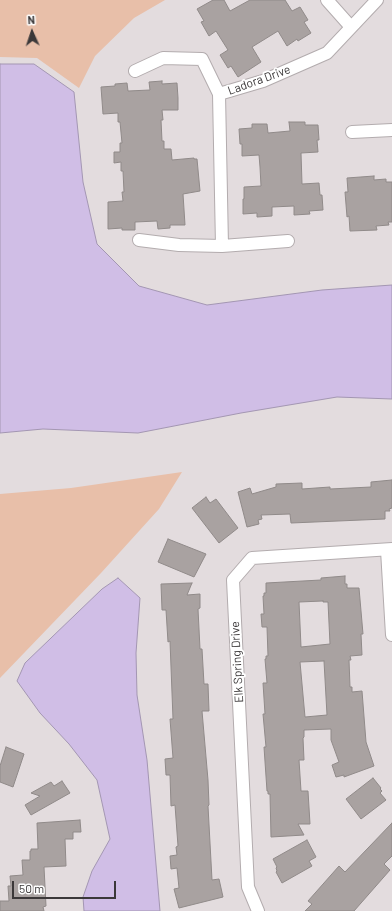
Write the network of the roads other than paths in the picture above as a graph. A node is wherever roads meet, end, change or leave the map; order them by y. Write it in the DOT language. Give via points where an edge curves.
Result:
graph roads {
  1 [pos="327,0"];
  2 [pos="377,0"];
  3 [pos="352,27"];
  4 [pos="135,71"];
  5 [pos="219,94"];
  6 [pos="392,130"];
  7 [pos="352,132"];
  8 [pos="139,240"];
  9 [pos="288,241"];
  10 [pos="222,246"];
  11 [pos="390,550"];
  12 [pos="392,635"];
  13 [pos="258,911"];
  1 -- 3 [label="street"];
  2 -- 3 [label="street, Ladora Drive"];
  3 -- 5 [label="street, Ladora Drive" via="327,53 263,81"];
  4 -- 5 [label="street" via="163,58 202,59"];
  5 -- 10 [label="street, Ladora Drive"];
  6 -- 7 [label="street"];
  8 -- 10 [label="street" via="179,245"];
  9 -- 10 [label="street"];
  11 -- 12 [label="street"];
  11 -- 13 [label="street, Elk Spring Drive" via="252,558 233,580 248,886"];
}
